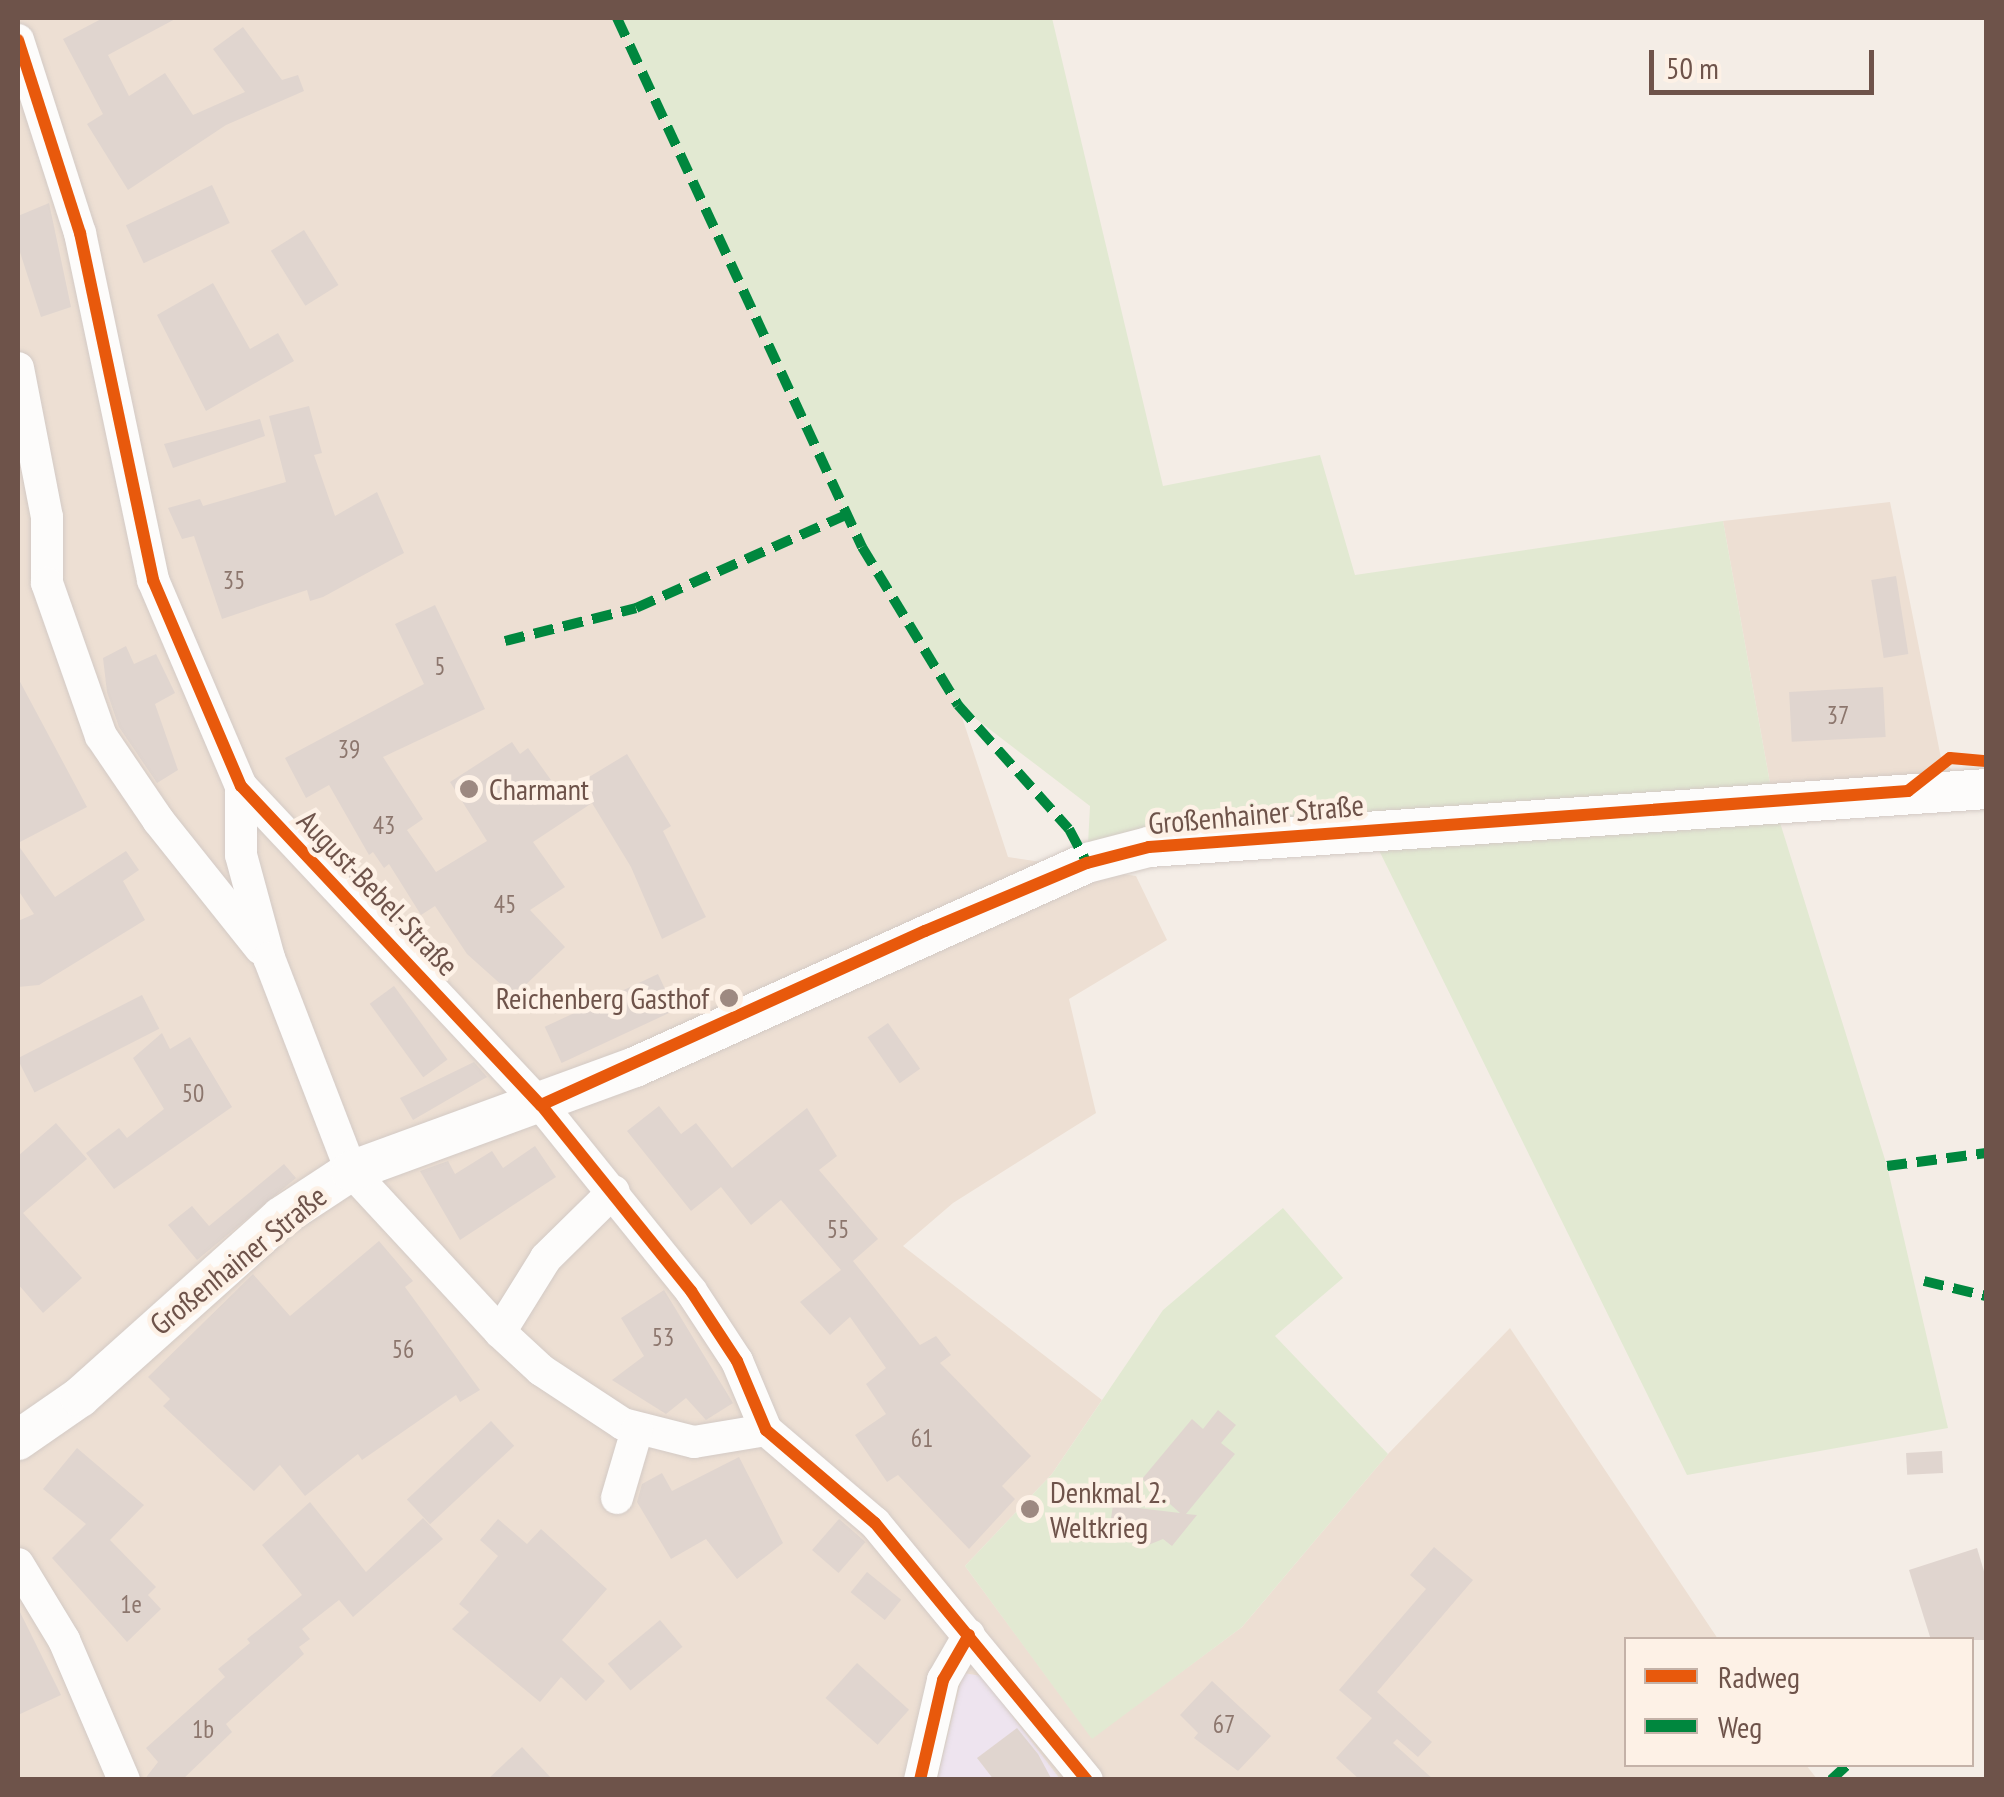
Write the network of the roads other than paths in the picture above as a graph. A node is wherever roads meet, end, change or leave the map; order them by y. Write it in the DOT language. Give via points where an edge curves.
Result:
graph roads {
  1 [pos="18,40"];
  2 [pos="18,368"];
  3 [pos="241,786"];
  4 [pos="1986,789"];
  5 [pos="268,958"];
  6 [pos="541,1105"];
  7 [pos="351,1171"];
  8 [pos="614,1191"];
  9 [pos="500,1332"];
  10 [pos="637,1430"];
  11 [pos="766,1430"];
  12 [pos="18,1440"];
  13 [pos="617,1498"];
  14 [pos="18,1564"];
  15 [pos="969,1635"];
  16 [pos="124,1780"];
  17 [pos="920,1780"];
  18 [pos="1087,1780"];
  1 -- 3 [label="street, August-Bebel-Straße" via="80,233 153,580"];
  2 -- 5 [label="street, August-Bebel-Straße" via="47,518 47,583 102,736 158,820"];
  3 -- 5 [label="street, August-Bebel-Straße" via="241,854"];
  3 -- 6 [label="street, August-Bebel-Straße"];
  4 -- 6 [label="street, Großenhainer Straße" via="1149,847 1087,863 925,931"];
  5 -- 7 [label="street, August-Bebel-Straße"];
  6 -- 7 [label="street, Großenhainer Straße"];
  6 -- 8 [label="street, August-Bebel-Straße"];
  7 -- 9 [label="street, August-Bebel-Straße"];
  7 -- 12 [label="street, Großenhainer Straße" via="282,1217 80,1396"];
  8 -- 9 [label="street" via="546,1258"];
  8 -- 11 [label="street, August-Bebel-Straße" via="737,1361"];
  9 -- 10 [label="street, August-Bebel-Straße" via="541,1370"];
  10 -- 11 [label="street, August-Bebel-Straße" via="694,1442"];
  10 -- 13 [label="street"];
  11 -- 15 [label="street, August-Bebel-Straße" via="875,1523"];
  14 -- 16 [label="street" via="64,1640"];
  15 -- 17 [label="street" via="942,1680"];
  15 -- 18 [label="street, August-Bebel-Straße"];
}
